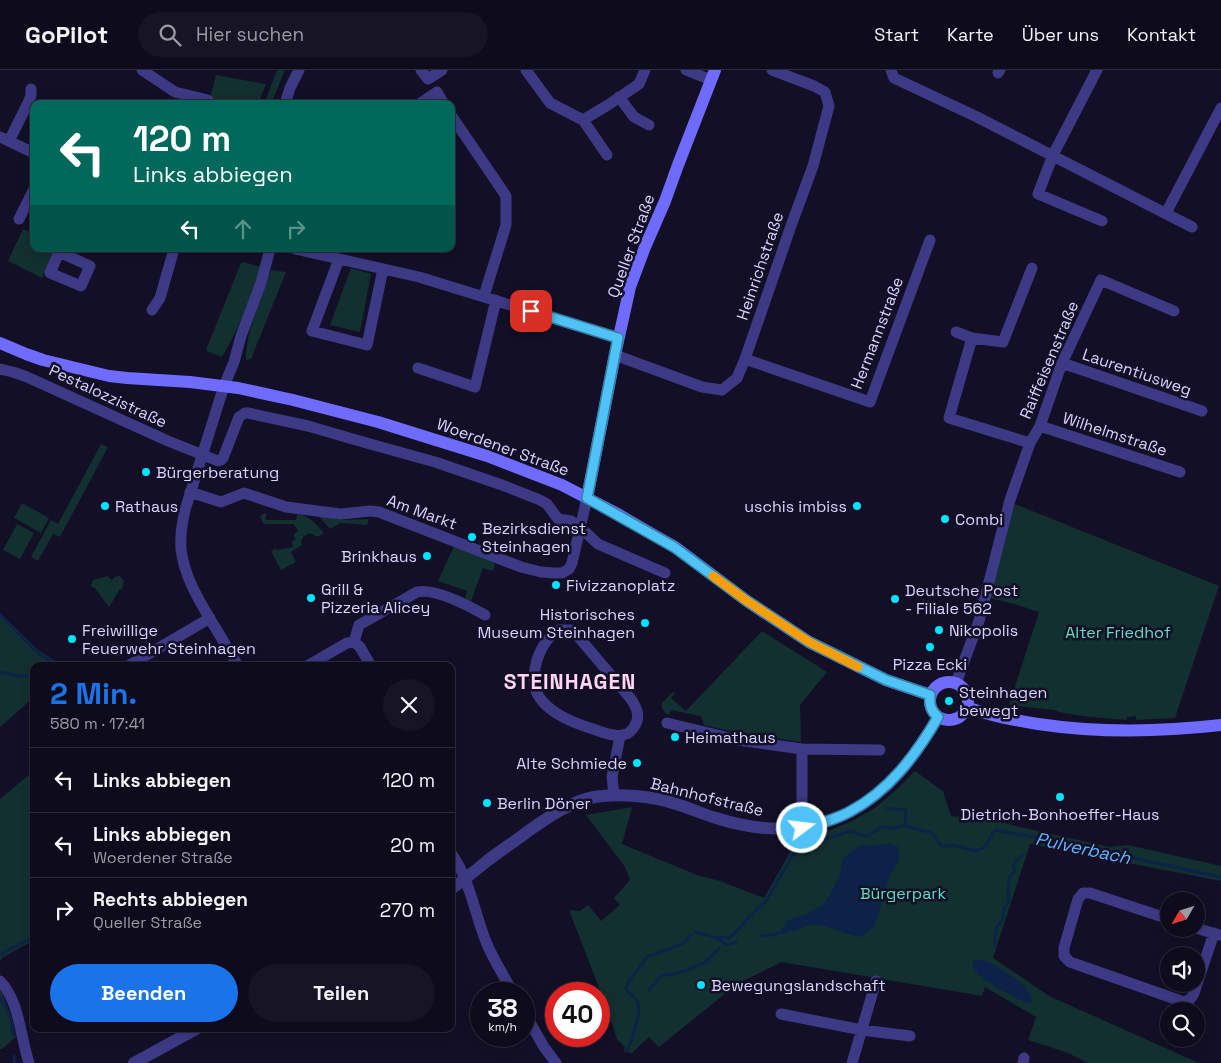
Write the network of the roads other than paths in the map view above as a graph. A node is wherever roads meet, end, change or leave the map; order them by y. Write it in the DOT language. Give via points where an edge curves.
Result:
graph roads {
  1 [pos="142,70"];
  2 [pos="299,70"];
  3 [pos="421,70"];
  4 [pos="442,70"];
  5 [pos="526,70"];
  6 [pos="645,70"];
  7 [pos="686,70"];
  8 [pos="772,70"];
  9 [pos="891,70"];
  10 [pos="1096,70"];
  11 [pos="713,75"];
  12 [pos="32,89"];
  13 [pos="619,97"];
  14 [pos="208,100"];
  15 [pos="286,100"];
  16 [pos="425,100"];
  17 [pos="441,100"];
  18 [pos="1221,108"];
  19 [pos="584,120"];
  20 [pos="455,121"];
  21 [pos="649,125"];
  22 [pos="4,139"];
  23 [pos="30,151"];
  24 [pos="607,155"];
  25 [pos="1053,155"];
  26 [pos="30,197"];
  27 [pos="1166,213"];
  28 [pos="19,219"];
  29 [pos="1102,221"];
  30 [pos="1192,226"];
  31 [pos="930,240"];
  32 [pos="173,252"];
  33 [pos="269,252"];
  34 [pos="310,252"];
  35 [pos="339,258"];
  36 [pos="1032,268"];
  37 [pos="383,269"];
  38 [pos="484,296"];
  39 [pos="496,300"];
  40 [pos="152,310"];
  41 [pos="1174,311"];
  42 [pos="956,332"];
  43 [pos="618,338"];
  44 [pos="972,338"];
  45 [pos="0,342"];
  46 [pos="615,355"];
  47 [pos="745,359"];
  48 [pos="1062,363"];
  49 [pos="418,368"];
  50 [pos="0,369"];
  51 [pos="224,386"];
  52 [pos="1202,411"];
  53 [pos="1040,426"];
  54 [pos="1030,443"];
  55 [pos="203,455"];
  56 [pos="1180,472"];
  57 [pos="190,492"];
  58 [pos="587,498"];
  59 [pos="581,528"];
  60 [pos="665,573"];
  61 [pos="485,615"];
  62 [pos="210,618"];
  63 [pos="354,642"];
  64 [pos="135,662"];
  65 [pos="236,662"];
  66 [pos="314,662"];
  67 [pos="369,662"];
  68 [pos="956,682"];
  69 [pos="930,695"];
  70 [pos="968,707"];
  71 [pos="938,717"];
  72 [pos="667,723"];
  73 [pos="1221,725"];
  74 [pos="620,736"];
  75 [pos="802,749"];
  76 [pos="880,750"];
  77 [pos="614,795"];
  78 [pos="802,828"];
  79 [pos="455,858"];
  80 [pos="465,879"];
  81 [pos="455,886"];
  82 [pos="1160,916"];
  83 [pos="1217,934"];
  84 [pos="0,981"];
  85 [pos="876,981"];
  86 [pos="508,982"];
  87 [pos="781,1014"];
  88 [pos="862,1030"];
  89 [pos="535,1031"];
  90 [pos="191,1032"];
  91 [pos="910,1036"];
  92 [pos="29,1063"];
  93 [pos="134,1063"];
  94 [pos="556,1063"];
  95 [pos="852,1063"];
  1 -- 14 [label="street" via="175,92"];
  2 -- 15 [label="street"];
  3 -- 4 [label="street" via="428,79"];
  5 -- 19 [label="street" via="550,103"];
  6 -- 13 [label="street" via="639,84"];
  7 -- 11 [label="street"];
  8 -- 47 [label="street, Heinrichstraße" via="825,92 829,106 813,166"];
  9 -- 25 [label="street" via="894,78"];
  10 -- 25 [label="street"];
  11 -- 43 [label="main road, Queller Straße" via="630,287"];
  12 -- 22 [label="street" via="29,101"];
  13 -- 19 [label="street"];
  13 -- 21 [label="street" via="634,117"];
  16 -- 17 [label="street" via="436,92"];
  18 -- 27 [label="street"];
  19 -- 24 [label="street"];
  20 -- 38 [label="street" via="506,196 506,225"];
  22 -- 23 [label="street"];
  25 -- 27 [label="street"];
  25 -- 29 [label="street" via="1038,194"];
  26 -- 28 [label="street"];
  27 -- 30 [label="street"];
  31 -- 47 [label="street, Hermannstraße" via="870,402"];
  32 -- 40 [label="street" via="160,298"];
  33 -- 51 [label="street"];
  34 -- 35 [label="street"];
  35 -- 37 [label="street"];
  35 -- 37 [label="street" via="312,331 367,345"];
  36 -- 44 [label="street" via="1003,342"];
  37 -- 38 [label="street"];
  38 -- 39 [label="street"];
  39 -- 43 [label="street"];
  39 -- 49 [label="street" via="475,387"];
  41 -- 48 [label="street, Raiffeisenstraße" via="1101,280"];
  42 -- 44 [label="street"];
  43 -- 46 [label="main road, Queller Straße"];
  44 -- 54 [label="street, Raiffeisenstraße" via="949,418"];
  45 -- 51 [label="main road, Woerdener Straße" via="43,360 109,376"];
  46 -- 47 [label="street, Heinrichstraße" via="702,387 722,390 737,378"];
  46 -- 58 [label="main road, Queller Straße"];
  48 -- 52 [label="street, Laurentiusweg"];
  48 -- 53 [label="street, Raiffeisenstraße"];
  50 -- 55 [label="street, Pestalozzistraße" via="27,377"];
  51 -- 55 [label="street"];
  51 -- 58 [label="main road, Woerdener Straße" via="334,410 437,440 562,485"];
  53 -- 54 [label="street, Raiffeisenstraße"];
  53 -- 56 [label="street, Wilhelmstraße"];
  54 -- 68 [label="street, Raiffeisenstraße" via="1010,500 979,621"];
  55 -- 57 [label="street"];
  55 -- 59 [label="street" via="223,460 237,420 244,414 250,414 308,426 502,485 540,500 558,519 572,521"];
  57 -- 59 [label="street, Am Markt" via="220,502 244,493 286,507 341,514 380,512 541,572 565,572 571,566"];
  57 -- 62 [label="street" via="182,525 181,548 186,572"];
  58 -- 59 [label="street, Am Markt"];
  58 -- 69 [label="main road, Woerdener Straße" via="674,547 809,642 886,680"];
  59 -- 60 [label="street" via="598,544"];
  61 -- 63 [label="street" via="468,605 424,590 359,624"];
  62 -- 64 [label="street"];
  62 -- 65 [label="street"];
  63 -- 66 [label="street"];
  63 -- 67 [label="street"];
  68 -- 69 [label="main road" via="943,682"];
  68 -- 70 [label="main road" via="965,690"];
  69 -- 71 [label="main road" via="930,708"];
  70 -- 71 [label="main road" via="956,719"];
  70 -- 73 [label="main road" via="1014,720 1089,729 1172,730"];
  71 -- 78 [label="street, Bahnhofstraße" via="916,752 879,793 848,813"];
  72 -- 75 [label="street" via="738,740"];
  74 -- 74 [label="street" via="574,723 550,708 537,692 534,683 539,654 554,633 571,630 576,634 631,699 639,716 637,723 627,734"];
  74 -- 77 [label="street" via="612,777"];
  75 -- 76 [label="street"];
  75 -- 78 [label="street"];
  77 -- 78 [label="street, Bahnhofstraße" via="661,799 753,827"];
  77 -- 80 [label="street, Bahnhofstraße" via="581,801 553,814"];
  79 -- 80 [label="street"];
  80 -- 81 [label="street, Bahnhofstraße"];
  80 -- 86 [label="street" via="485,940"];
  82 -- 83 [label="street" via="1083,893 1078,899 1064,956 1070,962 1184,1002 1192,998"];
  84 -- 92 [label="street" via="7,988 17,1013"];
  85 -- 88 [label="street"];
  87 -- 88 [label="street"];
  88 -- 91 [label="street"];
  88 -- 95 [label="street"];
  89 -- 94 [label="street"];
  90 -- 93 [label="street"];
}
